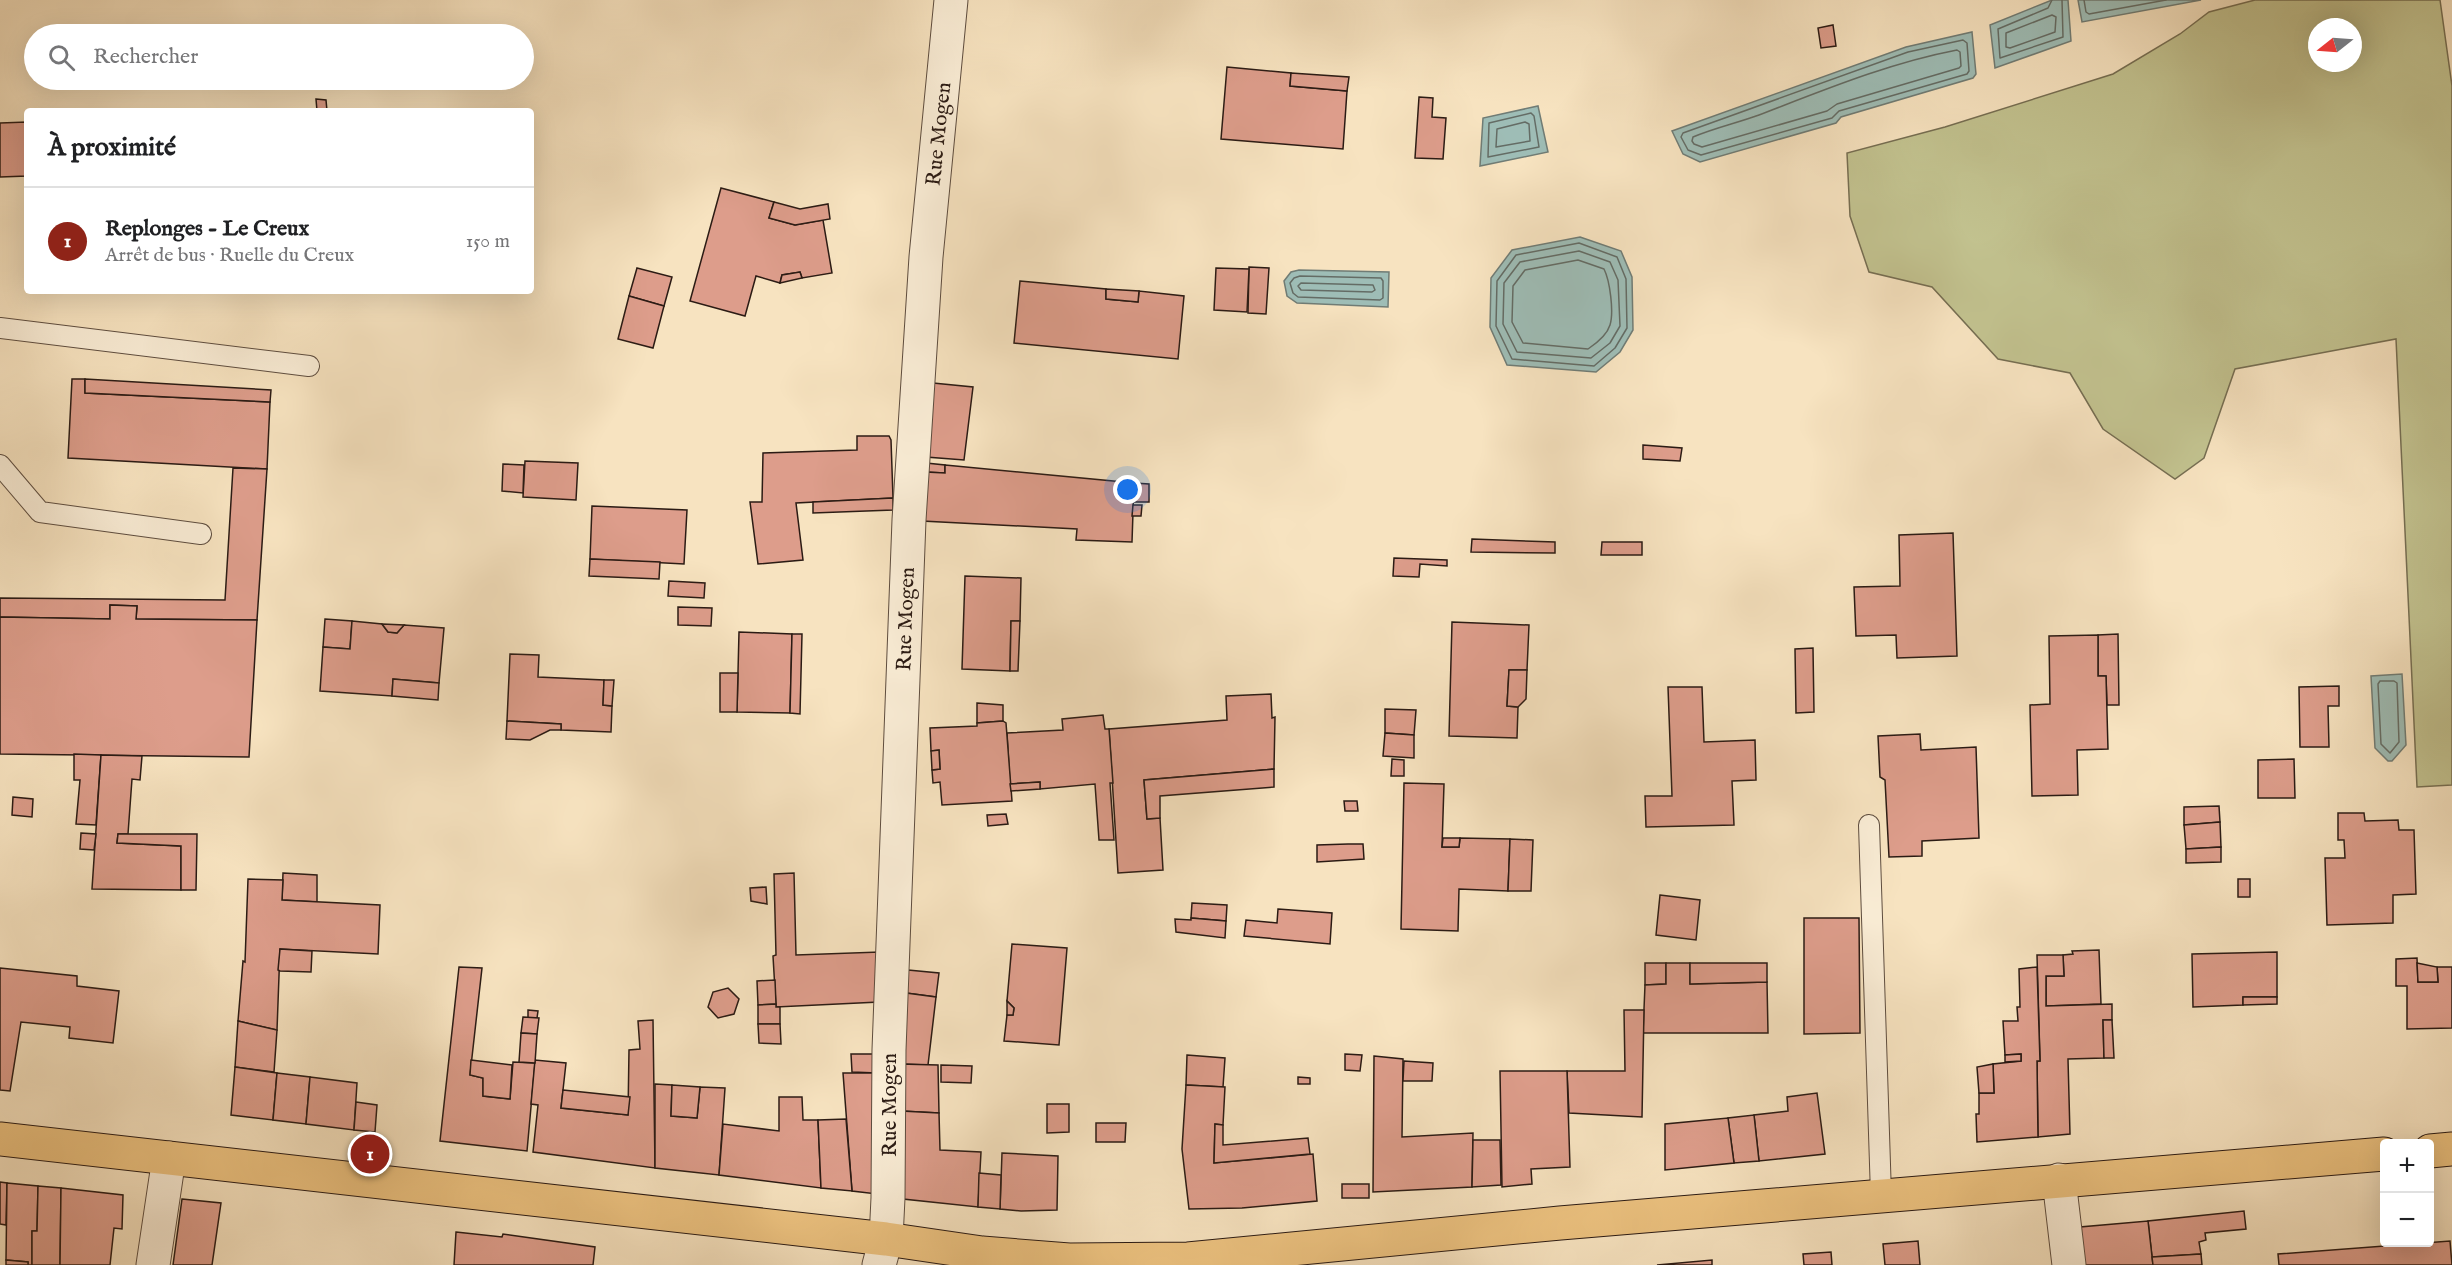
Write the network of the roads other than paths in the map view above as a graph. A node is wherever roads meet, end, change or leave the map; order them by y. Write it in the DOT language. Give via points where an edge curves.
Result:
graph roads {
  1 [pos="951,0"];
  2 [pos="0,328"];
  3 [pos="309,366"];
  4 [pos="0,465"];
  5 [pos="201,534"];
  6 [pos="1869,825"];
  7 [pos="0,1139"];
  8 [pos="2452,1149"];
  9 [pos="2434,1150"];
  10 [pos="2380,1154"];
  11 [pos="169,1158"];
  12 [pos="2059,1180"];
  13 [pos="1881,1195"];
  14 [pos="883,1252"];
  15 [pos="1295,1256"];
  16 [pos="153,1265"];
  17 [pos="2069,1265"];
  1 -- 14 [label="street, Rue Mogen" via="926,257 909,520"];
  2 -- 3 [label="lane"];
  4 -- 5 [label="lane" via="40,512"];
  6 -- 13 [label="lane"];
  7 -- 11 [label="main road"];
  8 -- 9 [label="main road"];
  10 -- 12 [label="main road"];
  11 -- 14 [label="main road"];
  11 -- 16 [label="street"];
  12 -- 13 [label="main road"];
  12 -- 17 [label="street"];
  13 -- 15 [label="main road"];
  14 -- 15 [label="main road" via="982,1253 1068,1260"];
}
